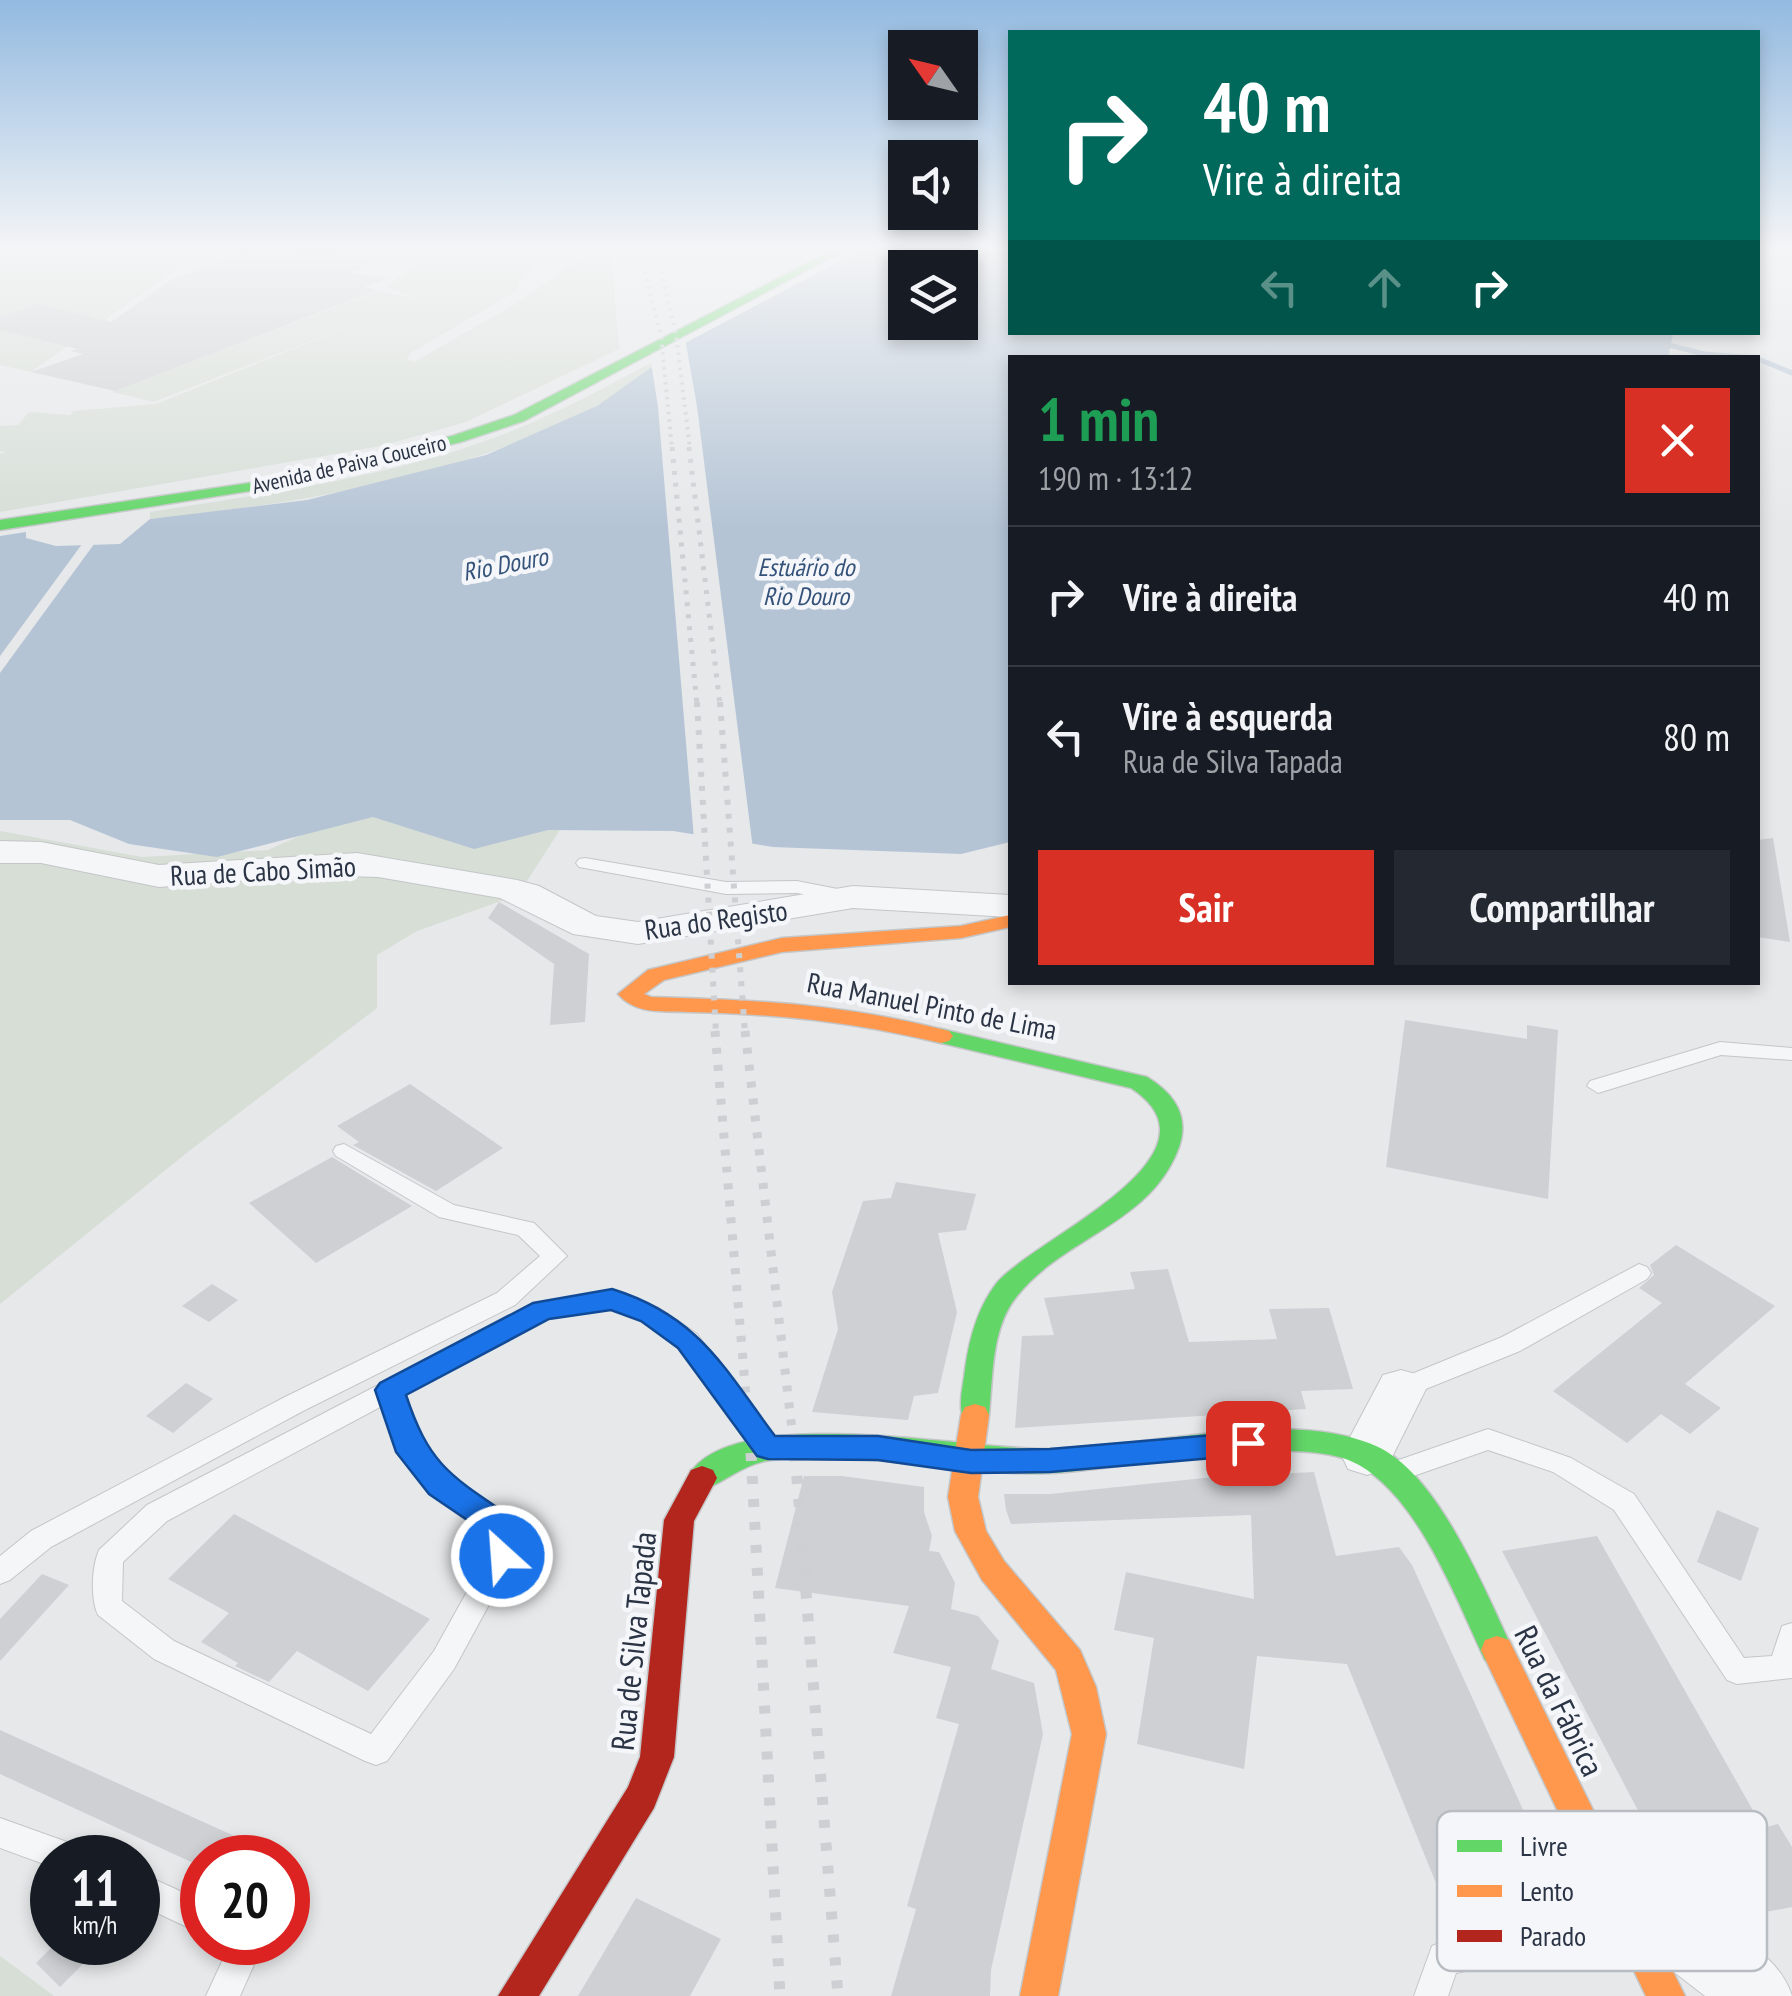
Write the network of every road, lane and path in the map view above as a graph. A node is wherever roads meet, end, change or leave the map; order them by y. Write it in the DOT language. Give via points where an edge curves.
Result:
graph roads {
  1 [pos="661,343"];
  2 [pos="0,525"];
  3 [pos="0,852"];
  4 [pos="585,863"];
  5 [pos="526,894"];
  6 [pos="853,897"];
  7 [pos="1008,906"];
  8 [pos="1008,921"];
  9 [pos="1792,1054"];
  10 [pos="1598,1086"];
  11 [pos="344,1151"];
  12 [pos="1639,1273"];
  13 [pos="1401,1389"];
  14 [pos="390,1390"];
  15 [pos="768,1448"];
  16 [pos="971,1462"];
  17 [pos="1380,1463"];
  18 [pos="0,1572"];
  19 [pos="1792,1635"];
  20 [pos="1577,1811"];
  21 [pos="0,1833"];
  22 [pos="30,1844"];
  23 [pos="237,1965"];
  24 [pos="1440,1971"];
  25 [pos="1654,1971"];
  26 [pos="1727,1971"];
  27 [pos="223,1996"];
  28 [pos="518,1996"];
  29 [pos="1040,1996"];
  30 [pos="1431,1996"];
  31 [pos="1666,1996"];
  32 [pos="1759,1996"];
  1 -- 2 [label="street, Avenida de Paiva Couceiro" via="519,418 368,464"];
  3 -- 5 [label="street, Rua de Cabo Simão" via="48,852 167,876 362,865"];
  4 -- 6 [label="lane" via="726,888 797,888"];
  5 -- 6 [label="street, Rua do Registo" via="586,926 638,933"];
  6 -- 7 [label="street, Rua do Registo"];
  8 -- 16 [label="street, Rua Manuel Pinto de Lima" via="961,932 782,944 667,971 630,994 646,1004 780,1006 864,1018 1139,1082 1162,1096 1172,1114 1172,1136 1152,1176 1121,1208 1013,1282 994,1309"];
  9 -- 10 [label="lane" via="1720,1048"];
  11 -- 18 [label="lane" via="447,1211 526,1229 555,1256 506,1299 41,1539"];
  12 -- 13 [label="lane" via="1511,1344"];
  13 -- 17 [label="street"];
  14 -- 14 [label="lane" via="157,1513 109,1558 108,1606 164,1650 376,1751 444,1660 502,1556 493,1521 440,1485 407,1443"];
  14 -- 15 [label="lane" via="543,1310 612,1300 650,1314 688,1340"];
  15 -- 16 [label="street, Rua de Silva Tapada" via="878,1448"];
  15 -- 28 [label="street, Rua de Silva Tapada" via="721,1464 700,1480 679,1520 656,1757 642,1796"];
  16 -- 17 [label="street, Rua de Silva Tapada" via="1316,1440"];
  16 -- 29 [label="street" via="963,1493 983,1554 1067,1656 1085,1695 1089,1734"];
  17 -- 19 [label="lane" via="1488,1439 1562,1466 1624,1502 1737,1671 1784,1668"];
  17 -- 20 [label="street, Rua da Fábrica" via="1446,1546"];
  21 -- 22 [label="lane"];
  23 -- 27 [label="lane"];
  24 -- 30 [label="lane"];
  25 -- 31 [label="street, Rua da Fábrica"];
  26 -- 32 [label="street"];
}
